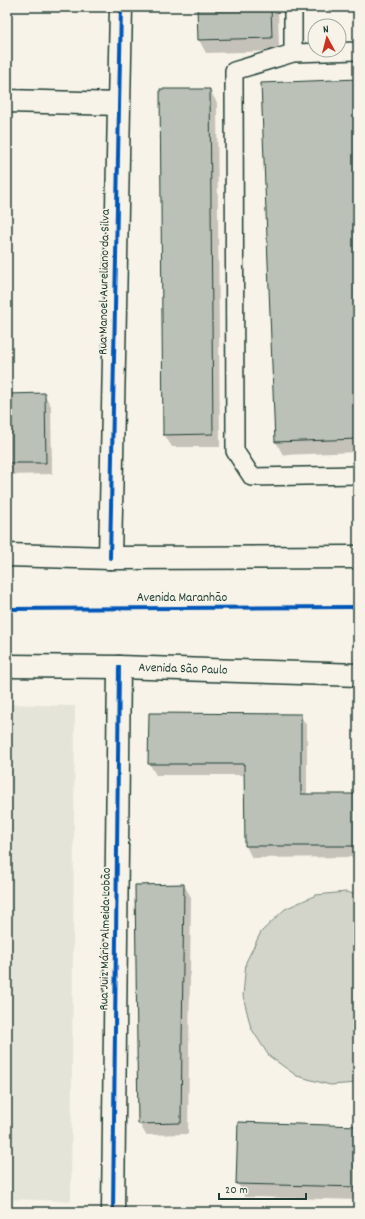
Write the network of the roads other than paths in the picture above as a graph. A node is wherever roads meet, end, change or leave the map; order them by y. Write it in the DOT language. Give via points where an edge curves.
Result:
graph roads {
  1 [pos="121,7"];
  2 [pos="293,7"];
  3 [pos="358,51"];
  4 [pos="293,53"];
  5 [pos="7,101"];
  6 [pos="119,104"];
  7 [pos="358,475"];
  8 [pos="7,555"];
  9 [pos="358,557"];
  10 [pos="110,558"];
  11 [pos="7,666"];
  12 [pos="119,666"];
  13 [pos="358,675"];
  14 [pos="113,1212"];
  1 -- 6 [label="street, Rua Manoel Aureliano da Silva"];
  2 -- 4 [label="lane"];
  3 -- 4 [label="lane"];
  4 -- 7 [label="lane" via="234,71 235,451 252,477"];
  5 -- 6 [label="street"];
  6 -- 10 [label="street, Rua Manoel Aureliano da Silva"];
  8 -- 10 [label="street"];
  9 -- 10 [label="street"];
  11 -- 12 [label="street, Avenida São Paulo"];
  12 -- 13 [label="street, Avenida São Paulo"];
  12 -- 14 [label="street, Rua Juiz Mário Almeida Lobão"];
}
